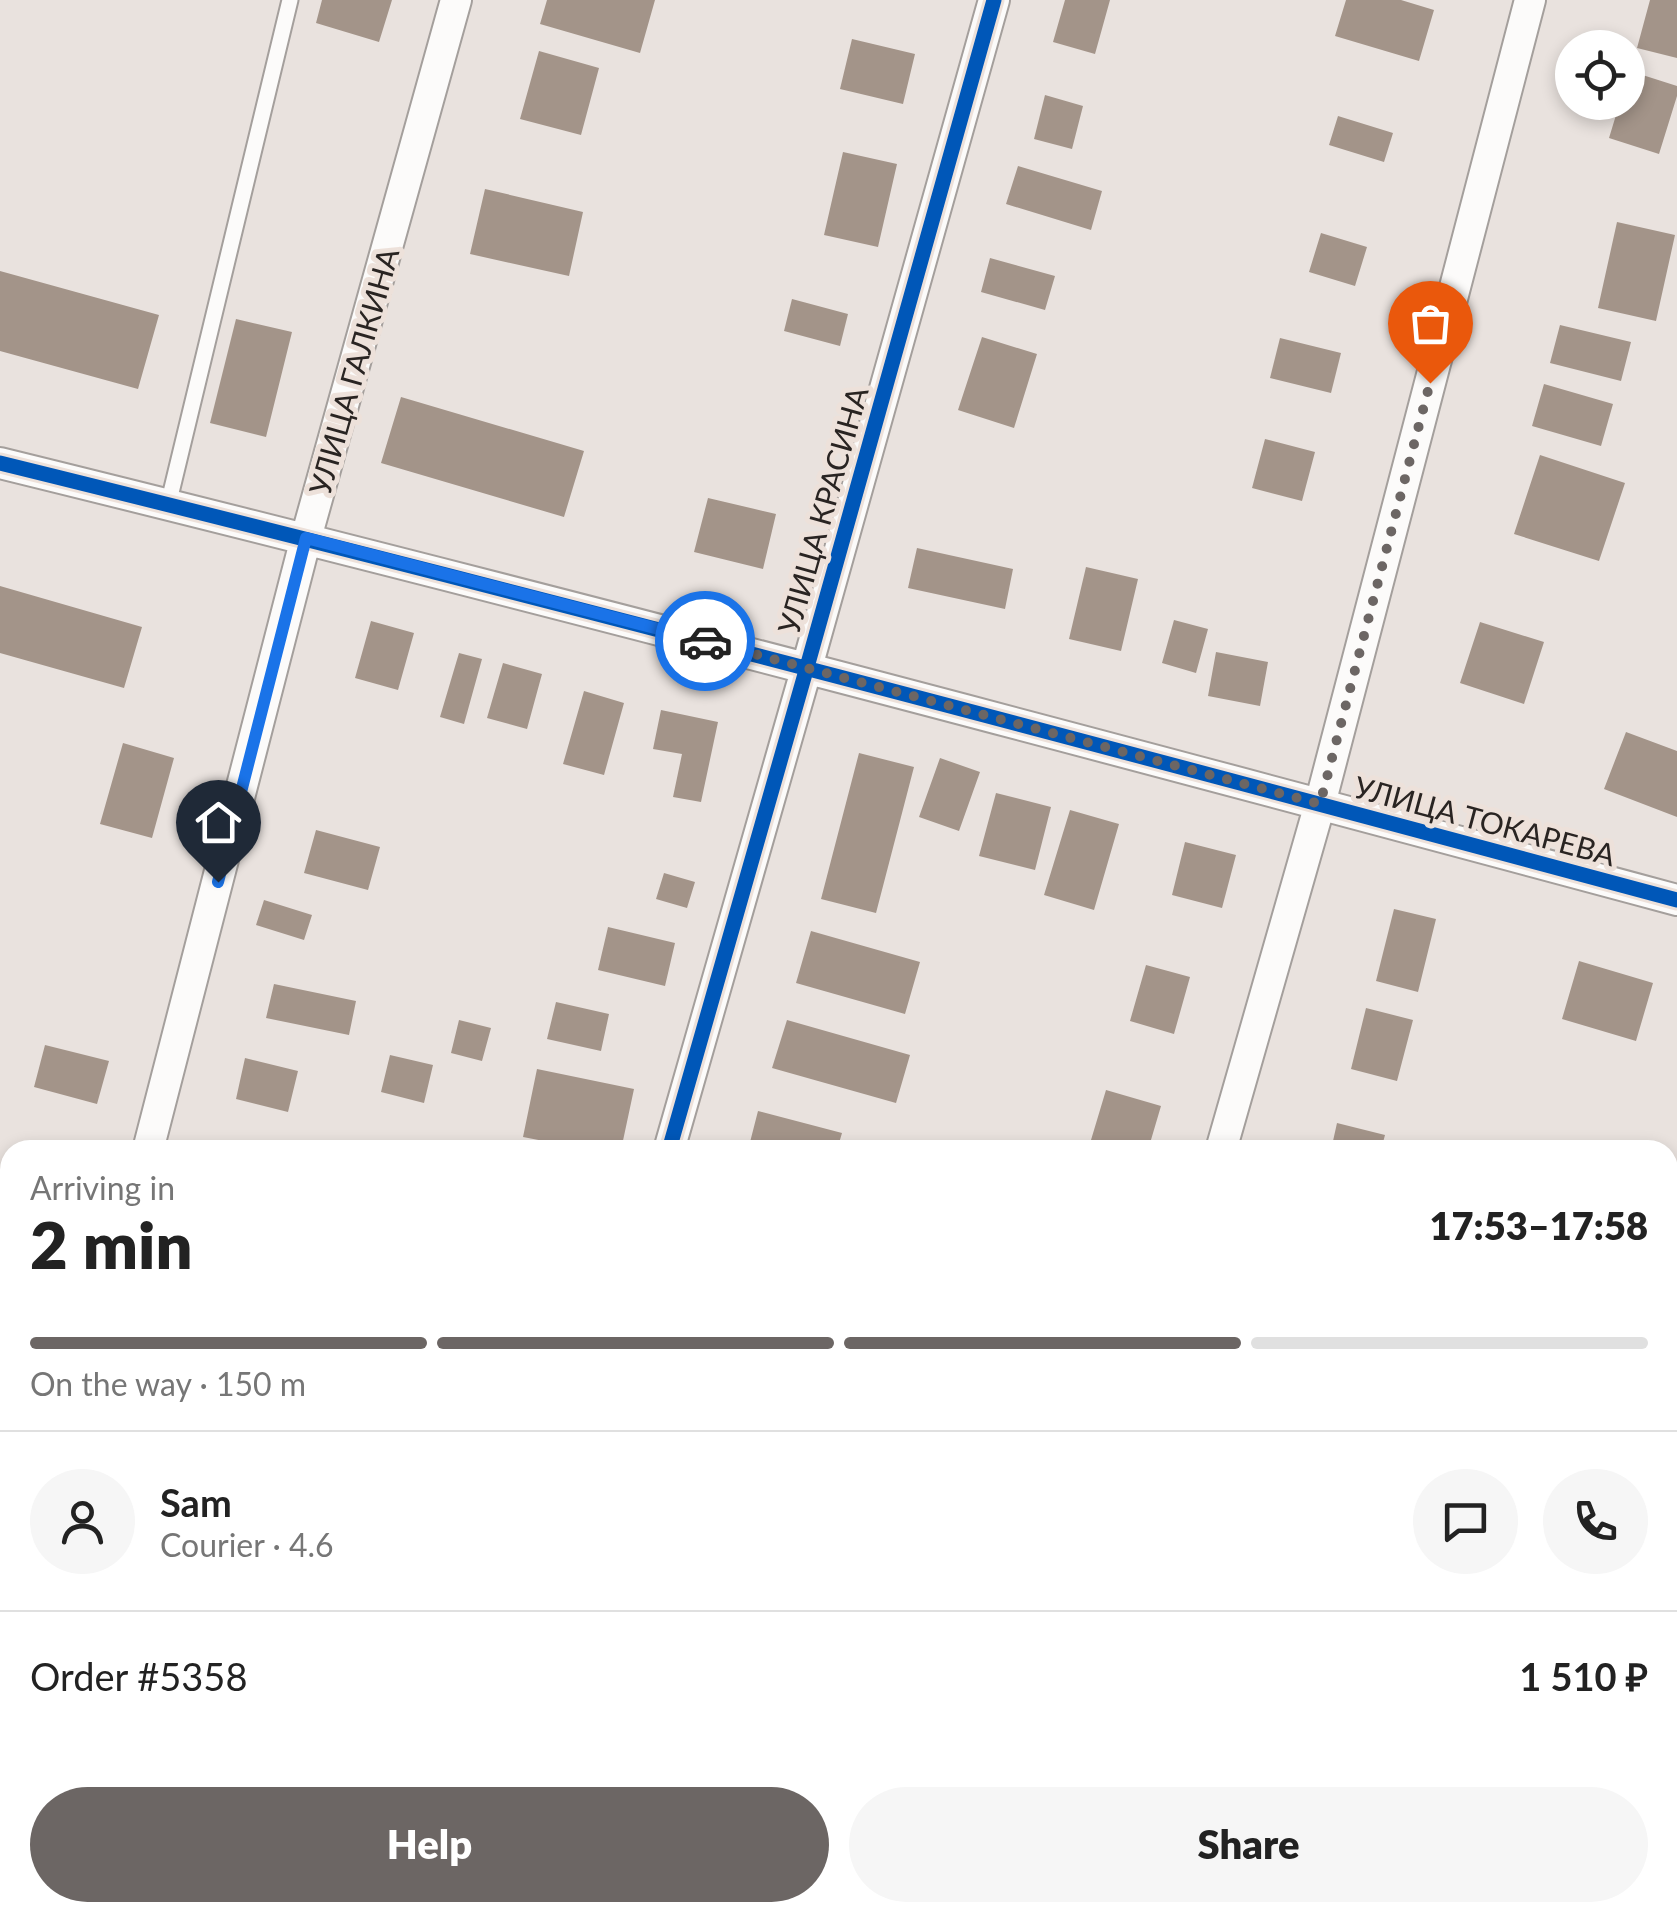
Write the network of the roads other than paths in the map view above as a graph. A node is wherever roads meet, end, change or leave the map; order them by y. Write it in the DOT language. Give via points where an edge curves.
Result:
graph roads {
  1 [pos="290,0"];
  2 [pos="456,0"];
  3 [pos="994,0"];
  4 [pos="1530,0"];
  5 [pos="0,463"];
  6 [pos="168,504"];
  7 [pos="306,538"];
  8 [pos="807,668"];
  9 [pos="1320,804"];
  10 [pos="1677,900"];
  11 [pos="151,1140"];
  12 [pos="671,1140"];
  13 [pos="1224,1140"];
  1 -- 6 [label="lane"];
  2 -- 7 [label="street, УЛИЦА ГАЛКИНА"];
  3 -- 8 [label="street, УЛИЦА КРАСИНА"];
  4 -- 9 [label="street"];
  5 -- 6 [label="street, УЛИЦА ТОКАРЕВА"];
  6 -- 7 [label="street, УЛИЦА ТОКАРЕВА"];
  7 -- 8 [label="street, УЛИЦА ТОКАРЕВА"];
  7 -- 11 [label="street, УЛИЦА ГАЛКИНА"];
  8 -- 9 [label="street, УЛИЦА ТОКАРЕВА"];
  8 -- 12 [label="street, УЛИЦА КРАСИНА"];
  9 -- 10 [label="street, УЛИЦА ТОКАРЕВА"];
  9 -- 13 [label="street"];
}
